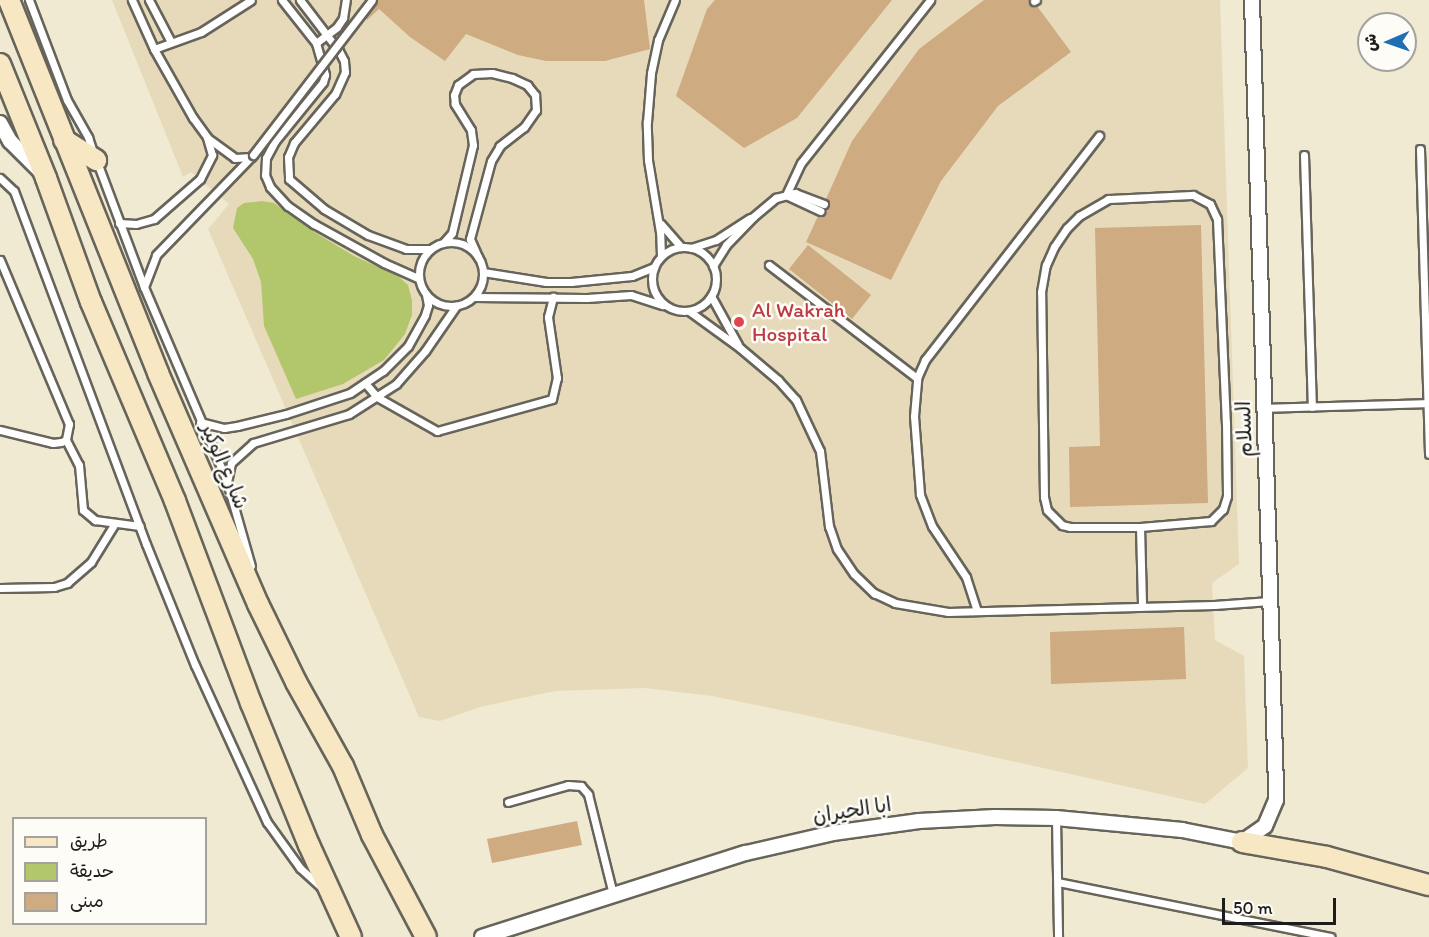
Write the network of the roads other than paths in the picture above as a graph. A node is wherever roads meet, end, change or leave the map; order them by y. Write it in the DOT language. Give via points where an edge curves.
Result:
graph roads {
  1 [pos="9,0"];
  2 [pos="29,0"];
  3 [pos="132,0"];
  4 [pos="148,0"];
  5 [pos="251,0"];
  6 [pos="282,0"];
  7 [pos="300,0"];
  8 [pos="346,0"];
  9 [pos="372,0"];
  10 [pos="675,0"];
  11 [pos="930,0"];
  12 [pos="1252,0"];
  13 [pos="327,37"];
  14 [pos="171,42"];
  15 [pos="316,43"];
  16 [pos="154,49"];
  17 [pos="0,64"];
  18 [pos="0,123"];
  19 [pos="1099,136"];
  20 [pos="207,137"];
  21 [pos="64,140"];
  22 [pos="1420,149"];
  23 [pos="1304,155"];
  24 [pos="252,156"];
  25 [pos="96,160"];
  26 [pos="0,178"];
  27 [pos="46,178"];
  28 [pos="786,195"];
  29 [pos="824,204"];
  30 [pos="820,211"];
  31 [pos="753,217"];
  32 [pos="658,219"];
  33 [pos="119,223"];
  34 [pos="443,243"];
  35 [pos="681,247"];
  36 [pos="691,248"];
  37 [pos="430,249"];
  38 [pos="661,256"];
  39 [pos="478,257"];
  40 [pos="0,260"];
  41 [pos="769,265"];
  42 [pos="713,266"];
  43 [pos="654,267"];
  44 [pos="483,272"];
  45 [pos="418,278"];
  46 [pos="144,287"];
  47 [pos="426,295"];
  48 [pos="711,296"];
  49 [pos="474,297"];
  50 [pos="553,297"];
  51 [pos="665,305"];
  52 [pos="456,306"];
  53 [pos="689,311"];
  54 [pos="740,348"];
  55 [pos="916,378"];
  56 [pos="365,383"];
  57 [pos="377,397"];
  58 [pos="1428,403"];
  59 [pos="1312,407"];
  60 [pos="1264,408"];
  61 [pos="200,422"];
  62 [pos="0,430"];
  63 [pos="66,440"];
  64 [pos="1429,453"];
  65 [pos="227,482"];
  66 [pos="115,523"];
  67 [pos="140,526"];
  68 [pos="1140,527"];
  69 [pos="0,588"];
  70 [pos="1270,601"];
  71 [pos="258,604"];
  72 [pos="1142,605"];
  73 [pos="976,611"];
  74 [pos="508,802"];
  75 [pos="1056,818"];
  76 [pos="1242,842"];
  77 [pos="1058,882"];
  78 [pos="1429,885"];
  79 [pos="613,894"];
  80 [pos="335,903"];
  81 [pos="429,934"];
  82 [pos="490,936"];
  83 [pos="351,937"];
  84 [pos="365,937"];
  85 [pos="1058,937"];
  86 [pos="1329,937"];
  1 -- 21 [label="main road, شارع الوكير"];
  2 -- 25 [label="lane" via="67,100"];
  3 -- 16 [label="lane"];
  4 -- 14 [label="lane"];
  5 -- 14 [label="lane" via="201,32"];
  6 -- 15 [label="lane"];
  7 -- 13 [label="lane"];
  8 -- 13 [label="lane" via="344,18"];
  9 -- 24 [label="lane, bridge"];
  10 -- 32 [label="lane" via="658,40 648,102 648,160"];
  11 -- 28 [label="lane" via="801,163"];
  12 -- 60 [label="street, السلام"];
  13 -- 15 [label="lane"];
  13 -- 37 [label="lane" via="344,61 343,81 294,143 288,157 289,179 324,209 368,235 398,247"];
  14 -- 16 [label="lane"];
  15 -- 45 [label="lane" via="325,75 275,141 265,174 270,187 314,224"];
  16 -- 20 [label="lane"];
  17 -- 27 [label="main road"];
  18 -- 27 [label="street" via="10,141"];
  19 -- 55 [label="lane"];
  20 -- 24 [label="lane" via="235,158"];
  20 -- 33 [label="lane" via="212,155 200,179 154,219"];
  21 -- 25 [label="main road"];
  21 -- 71 [label="main road, شارع الوكير" via="158,373"];
  22 -- 58 [label="lane"];
  23 -- 59 [label="lane"];
  24 -- 46 [label="lane" via="156,255"];
  25 -- 33 [label="lane"];
  26 -- 67 [label="lane" via="14,191"];
  27 -- 80 [label="main road" via="92,302 176,501 251,703"];
  28 -- 29 [label="lane" via="800,194"];
  28 -- 30 [label="lane"];
  28 -- 31 [label="lane"];
  31 -- 36 [label="lane" via="716,240"];
  31 -- 42 [label="lane" via="721,250"];
  32 -- 35 [label="lane"];
  32 -- 38 [label="lane"];
  33 -- 46 [label="lane"];
  34 -- 37 [label="lane"];
  34 -- 39 [label="lane" via="463,244"];
  34 -- 39 [label="lane" via="452,233 472,145 471,130 455,104 458,85 473,74 512,78 535,94 536,110 524,127 500,146 491,161 470,239"];
  35 -- 36 [label="lane"];
  35 -- 38 [label="lane"];
  36 -- 42 [label="lane" via="701,251"];
  37 -- 45 [label="lane" via="423,257"];
  38 -- 43 [label="lane"];
  39 -- 44 [label="lane"];
  40 -- 63 [label="lane" via="69,424"];
  41 -- 55 [label="lane"];
  42 -- 48 [label="lane" via="716,287"];
  43 -- 44 [label="lane" via="632,276 571,282"];
  43 -- 51 [label="lane" via="653,288"];
  44 -- 49 [label="lane"];
  45 -- 47 [label="lane"];
  46 -- 61 [label="lane"];
  47 -- 52 [label="lane" via="445,306"];
  47 -- 56 [label="lane" via="425,315 408,346"];
  48 -- 53 [label="lane"];
  48 -- 54 [label="lane"];
  49 -- 50 [label="lane"];
  49 -- 52 [label="lane"];
  50 -- 51 [label="lane" via="631,295"];
  50 -- 57 [label="lane" via="548,317 557,378 552,399 437,431"];
  51 -- 53 [label="lane" via="676,311"];
  52 -- 57 [label="lane" via="414,364"];
  53 -- 54 [label="lane"];
  54 -- 73 [label="lane" via="796,400 809,424 820,451 829,526 837,549 854,574 874,592 896,603 948,612"];
  55 -- 73 [label="lane" via="914,416 920,494 932,526 966,578"];
  56 -- 57 [label="lane"];
  56 -- 61 [label="lane" via="333,399 237,426 224,428"];
  57 -- 65 [label="lane" via="349,414 253,443 231,463"];
  58 -- 59 [label="lane"];
  58 -- 64 [label="lane"];
  59 -- 60 [label="lane"];
  60 -- 70 [label="street, السلام"];
  61 -- 65 [label="lane"];
  62 -- 63 [label="lane" via="52,443"];
  63 -- 66 [label="lane" via="79,465 83,510 95,520"];
  65 -- 71 [label="lane"];
  66 -- 67 [label="lane"];
  66 -- 69 [label="lane" via="91,562 67,583 54,587"];
  67 -- 80 [label="lane" via="195,665 267,822 300,868"];
  68 -- 68 [label="lane" via="1211,521 1223,509 1227,496 1217,219 1210,204 1193,195 1108,199 1094,206 1067,228 1054,247 1041,292 1047,510 1053,519 1070,527"];
  68 -- 72 [label="lane"];
  70 -- 72 [label="lane"];
  70 -- 76 [label="street, السلام" via="1276,800 1265,826"];
  71 -- 81 [label="main road, شارع الوكير" via="343,766 372,835"];
  72 -- 73 [label="lane"];
  74 -- 79 [label="lane" via="568,785 581,786 588,794"];
  75 -- 76 [label="street, ابا الحيران" via="1182,830"];
  75 -- 77 [label="lane"];
  75 -- 79 [label="street, ابا الحيران" via="920,821 833,833 746,853"];
  76 -- 78 [label="main road" via="1327,857"];
  77 -- 85 [label="lane"];
  77 -- 86 [label="lane"];
  79 -- 82 [label="street, ابا الحيران"];
  80 -- 83 [label="main road"];
  80 -- 84 [label="main road"];
}
